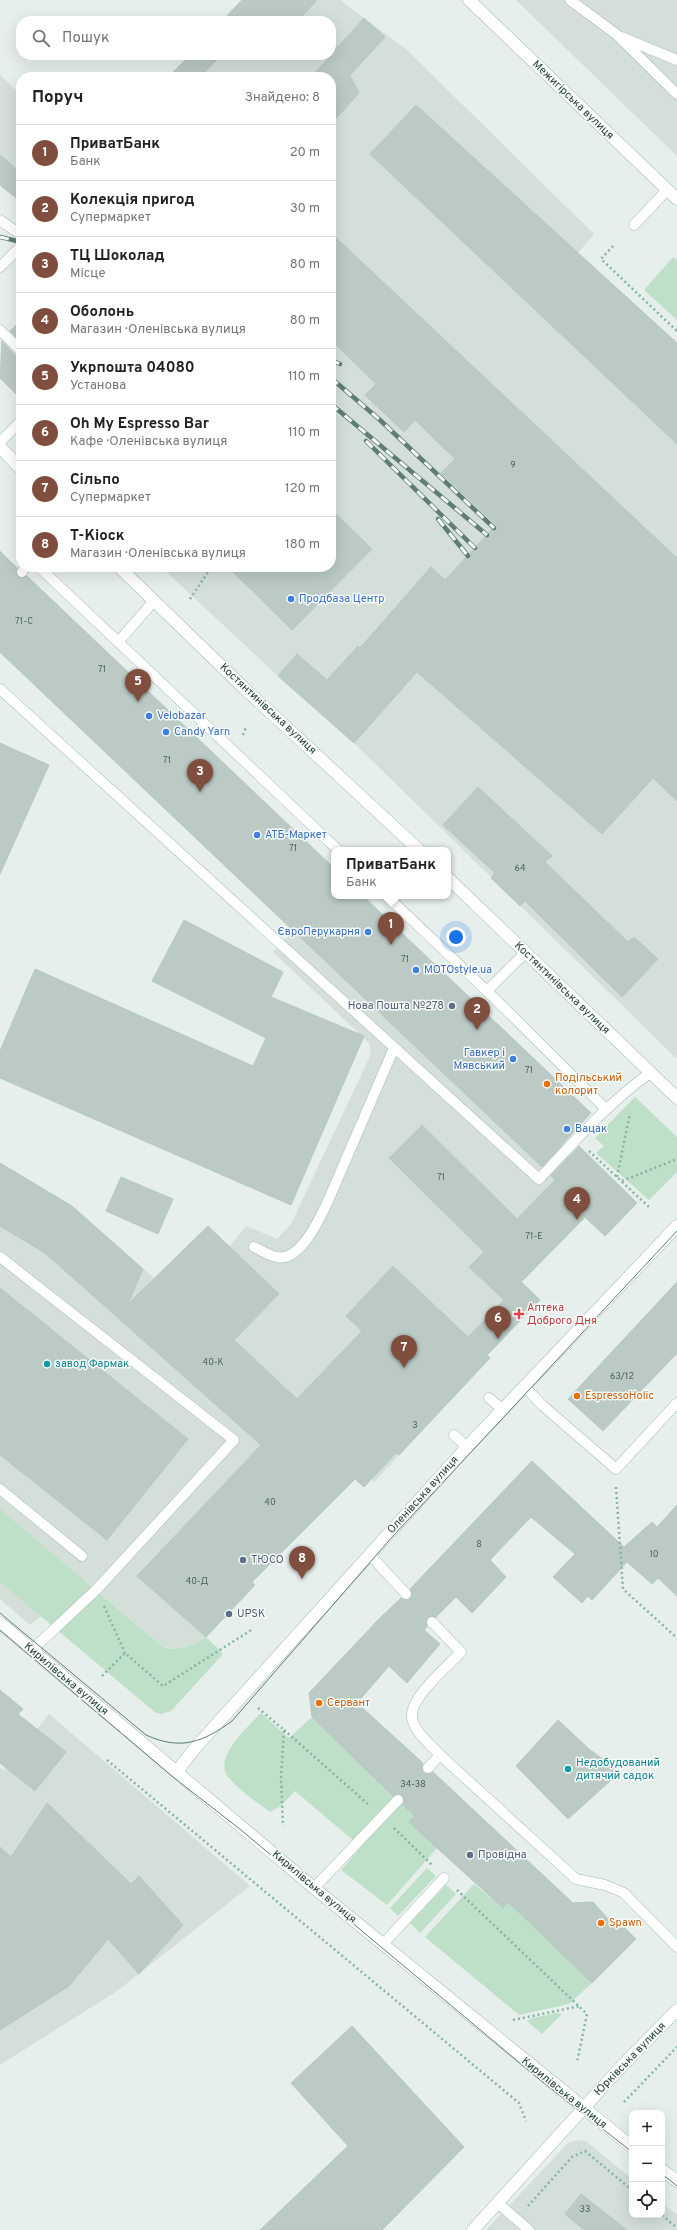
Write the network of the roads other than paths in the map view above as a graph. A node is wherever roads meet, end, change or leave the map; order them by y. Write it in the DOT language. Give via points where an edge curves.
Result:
graph roads {
  1 [pos="469,0"];
  2 [pos="570,0"];
  3 [pos="616,34"];
  4 [pos="677,60"];
  5 [pos="677,94"];
  6 [pos="667,190"];
  7 [pos="677,199"];
  8 [pos="0,220"];
  9 [pos="634,225"];
  10 [pos="16,231"];
  11 [pos="16,251"];
  12 [pos="0,267"];
  13 [pos="0,330"];
  14 [pos="16,346"];
  15 [pos="16,426"];
  16 [pos="0,442"];
  17 [pos="0,447"];
  18 [pos="16,463"];
  19 [pos="44,572"];
  20 [pos="124,572"];
  21 [pos="154,601"];
  22 [pos="118,641"];
  23 [pos="0,690"];
  24 [pos="335,847"];
  25 [pos="416,847"];
  26 [pos="451,881"];
  27 [pos="390,899"];
  28 [pos="526,952"];
  29 [pos="487,991"];
  30 [pos="394,1048"];
  31 [pos="650,1072"];
  32 [pos="677,1098"];
  33 [pos="606,1109"];
  34 [pos="677,1226"];
  35 [pos="254,1247"];
  36 [pos="0,1257"];
  37 [pos="524,1386"];
  38 [pos="489,1398"];
  39 [pos="677,1403"];
  40 [pos="502,1409"];
  41 [pos="454,1435"];
  42 [pos="467,1447"];
  43 [pos="0,1489"];
  44 [pos="370,1555"];
  45 [pos="82,1556"];
  46 [pos="406,1594"];
  47 [pos="432,1622"];
  48 [pos="0,1623"];
  49 [pos="32,1650"];
  50 [pos="440,1755"];
  51 [pos="428,1768"];
  52 [pos="177,1771"];
  53 [pos="398,1800"];
  54 [pos="444,1878"];
  55 [pos="314,1888"];
  56 [pos="383,1944"];
  57 [pos="677,1947"];
  58 [pos="677,2010"];
  59 [pos="583,2109"];
  60 [pos="631,2146"];
  61 [pos="665,2172"];
  62 [pos="677,2181"];
  63 [pos="498,2204"];
  64 [pos="473,2230"];
  65 [pos="529,2230"];
  1 -- 6 [label="street, Межигірська вулиця"];
  2 -- 3 [label="lane"];
  3 -- 4 [label="lane"];
  3 -- 5 [label="lane"];
  6 -- 7 [label="street, Межигірська вулиця"];
  6 -- 9 [label="lane"];
  8 -- 10 [label="lane"];
  11 -- 12 [label="lane"];
  13 -- 14 [label="lane"];
  15 -- 16 [label="lane"];
  17 -- 18 [label="street"];
  19 -- 22 [label="lane"];
  20 -- 21 [label="street, Костянтинівська вулиця"];
  21 -- 22 [label="lane"];
  21 -- 25 [label="street, Костянтинівська вулиця"];
  22 -- 24 [label="lane"];
  23 -- 30 [label="lane"];
  26 -- 28 [label="street, Костянтинівська вулиця"];
  27 -- 29 [label="lane"];
  28 -- 29 [label="lane"];
  28 -- 31 [label="street, Костянтинівська вулиця"];
  29 -- 33 [label="lane"];
  30 -- 33 [label="lane" via="539,1180"];
  30 -- 35 [label="lane" via="328,1201 305,1240 287,1257 277,1257"];
  31 -- 32 [label="street, Костянтинівська вулиця"];
  31 -- 33 [label="lane"];
  34 -- 37 [label="street, Оленівська вулиця"];
  36 -- 49 [label="lane" via="234,1440 97,1589"];
  37 -- 39 [label="lane" via="542,1405 616,1469"];
  37 -- 40 [label="street, Оленівська вулиця"];
  38 -- 40 [label="lane"];
  40 -- 42 [label="street, Оленівська вулиця"];
  41 -- 42 [label="lane"];
  42 -- 44 [label="street, Оленівська вулиця"];
  43 -- 45 [label="lane"];
  44 -- 46 [label="lane"];
  44 -- 52 [label="street, Оленівська вулиця"];
  47 -- 50 [label="lane" via="461,1652 422,1693 415,1705 412,1718 418,1730"];
  48 -- 49 [label="street, Кирилівська вулиця"];
  49 -- 52 [label="street, Кирилівська вулиця"];
  50 -- 51 [label="lane"];
  50 -- 57 [label="lane" via="576,1879 624,1892"];
  52 -- 55 [label="street, Кирилівська вулиця"];
  53 -- 55 [label="lane"];
  54 -- 56 [label="lane"];
  55 -- 56 [label="street, Кирилівська вулиця"];
  56 -- 59 [label="street, Кирилівська вулиця"];
  58 -- 59 [label="street, Юрківська вулиця"];
  59 -- 60 [label="street, Кирилівська вулиця"];
  59 -- 63 [label="street, Юрківська вулиця"];
  61 -- 62 [label="street"];
  63 -- 64 [label="street, Юрківська вулиця"];
  63 -- 65 [label="lane"];
}
